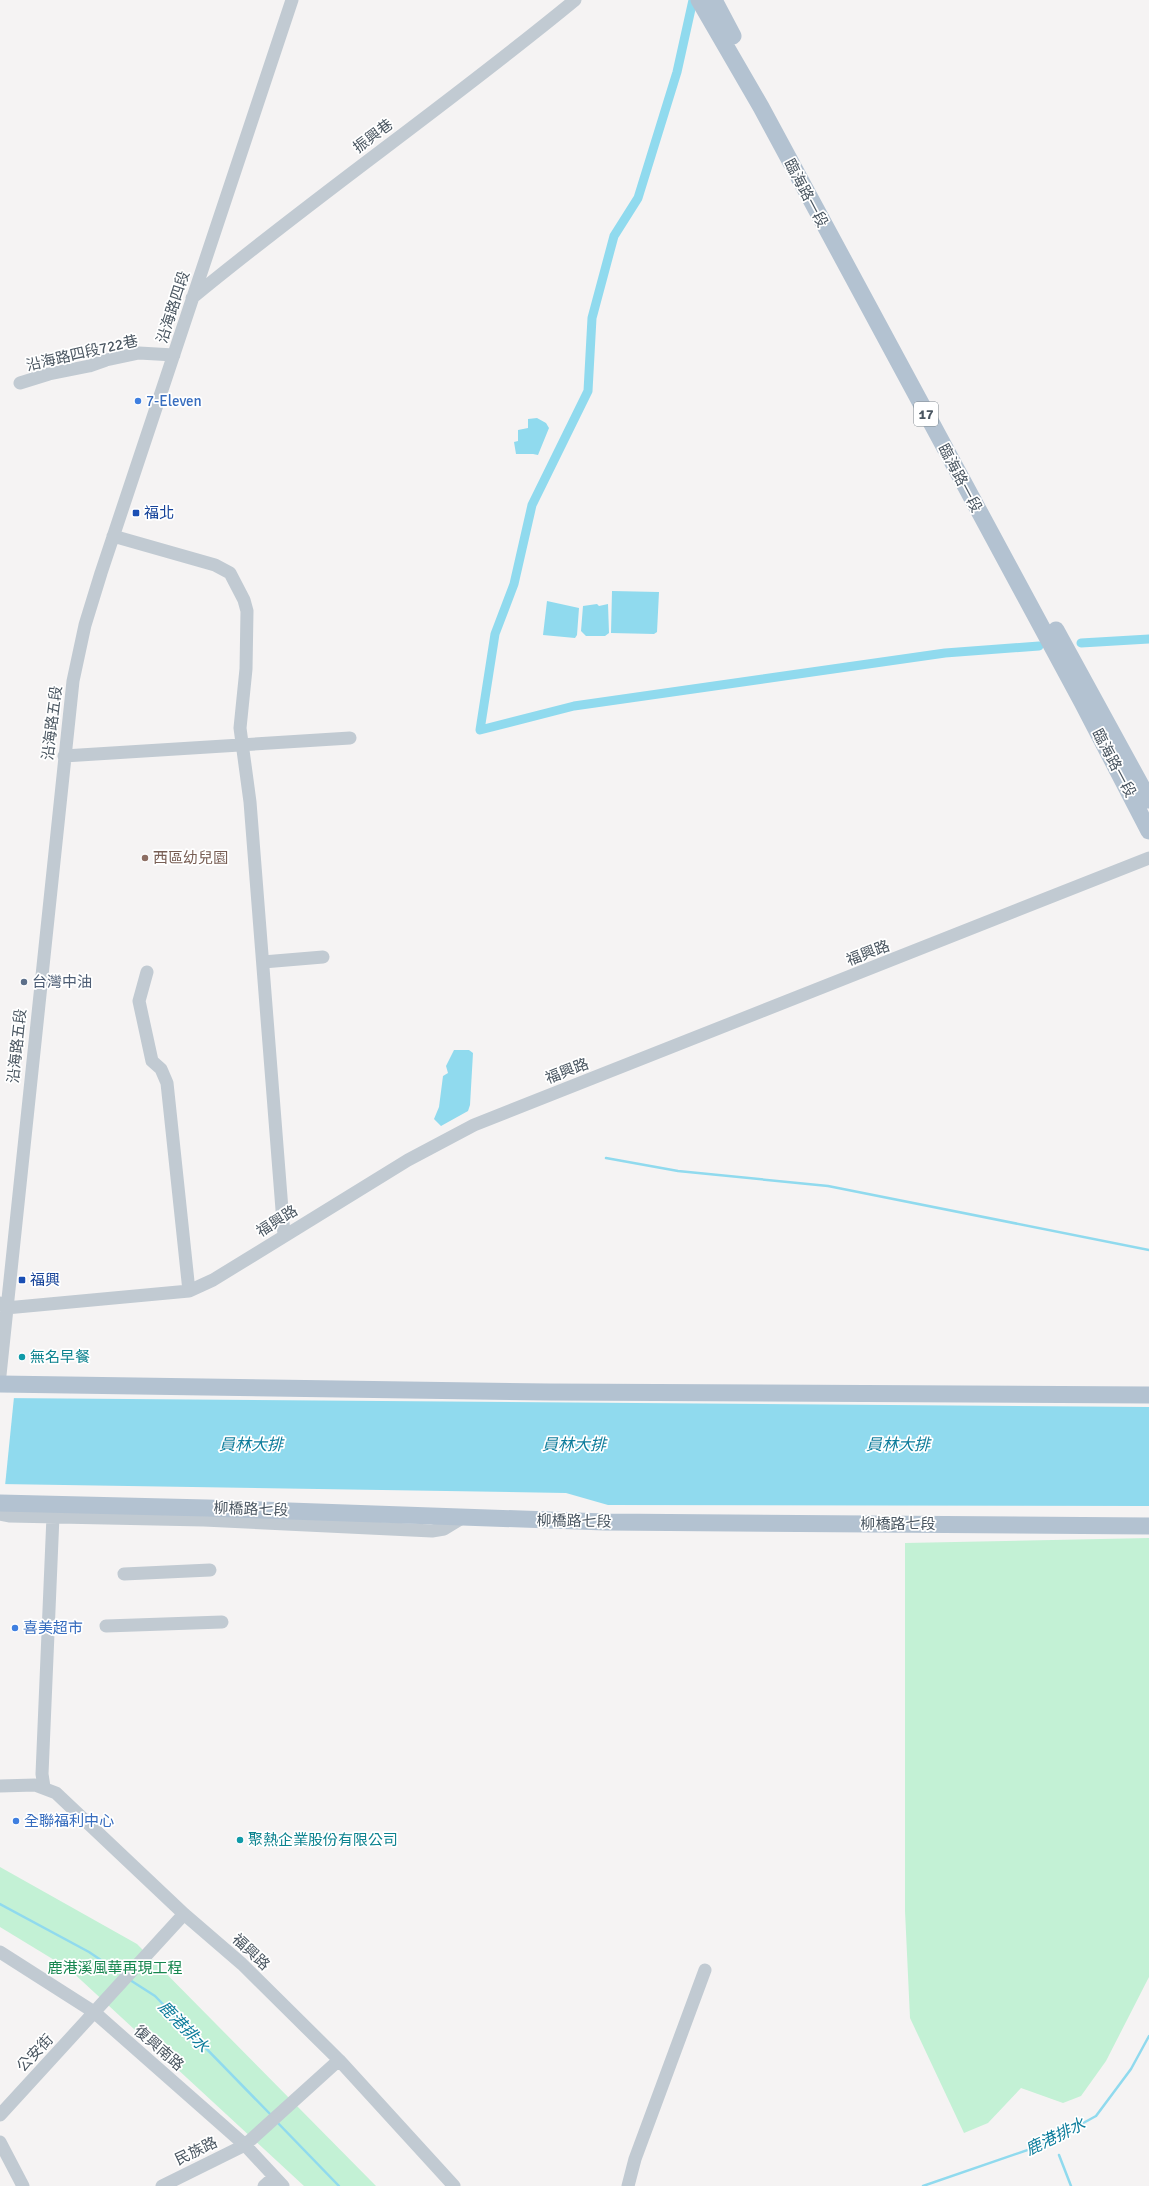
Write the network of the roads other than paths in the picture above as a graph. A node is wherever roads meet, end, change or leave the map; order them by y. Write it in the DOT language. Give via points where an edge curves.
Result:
graph roads {
  1 [pos="292,0"];
  2 [pos="575,0"];
  3 [pos="699,0"];
  4 [pos="714,0"];
  5 [pos="192,298"];
  6 [pos="174,355"];
  7 [pos="20,383"];
  8 [pos="113,536"];
  9 [pos="85,625"];
  10 [pos="350,738"];
  11 [pos="241,745"];
  12 [pos="64,756"];
  13 [pos="1149,800"];
  14 [pos="1149,831"];
  15 [pos="1149,858"];
  16 [pos="323,958"];
  17 [pos="263,962"];
  18 [pos="147,972"];
  19 [pos="284,1235"];
  20 [pos="189,1291"];
  21 [pos="3,1305"];
  22 [pos="0,1376"];
  23 [pos="0,1384"];
  24 [pos="1149,1395"];
  25 [pos="0,1503"];
  26 [pos="0,1514"];
  27 [pos="53,1516"];
  28 [pos="462,1518"];
  29 [pos="1149,1526"];
  30 [pos="210,1570"];
  31 [pos="124,1574"];
  32 [pos="222,1622"];
  33 [pos="106,1626"];
  34 [pos="0,1786"];
  35 [pos="44,1787"];
  36 [pos="184,1914"];
  37 [pos="0,1952"];
  38 [pos="705,1970"];
  39 [pos="94,2012"];
  40 [pos="339,2060"];
  41 [pos="0,2115"];
  42 [pos="0,2142"];
  43 [pos="245,2145"];
  44 [pos="274,2183"];
  45 [pos="23,2186"];
  46 [pos="162,2186"];
  47 [pos="454,2186"];
  48 [pos="628,2186"];
  1 -- 5 [label="street, 沿海路四段"];
  2 -- 5 [label="street, 振興巷" via="514,50 238,260"];
  3 -- 14 [label="main road, 臨海路一段 / 17" via="768,121"];
  4 -- 13 [label="main road, 臨海路一段 / 17"];
  5 -- 6 [label="street, 沿海路四段"];
  6 -- 7 [label="street, 沿海路四段722巷" via="139,353"];
  6 -- 8 [label="street, 沿海路四段"];
  8 -- 9 [label="street, 沿海路四段"];
  8 -- 11 [label="street" via="215,565 230,573 247,611"];
  9 -- 12 [label="street, 沿海路五段" via="73,681"];
  10 -- 11 [label="street"];
  11 -- 12 [label="street"];
  11 -- 17 [label="street" via="250,802"];
  12 -- 21 [label="street, 沿海路五段" via="10,1291"];
  15 -- 19 [label="street, 福興路" via="474,1125 408,1160"];
  16 -- 17 [label="street"];
  17 -- 19 [label="street"];
  18 -- 20 [label="street" via="139,1001 152,1061 161,1069 167,1083"];
  19 -- 20 [label="street, 福興路" via="212,1280"];
  20 -- 21 [label="street, 福興路"];
  21 -- 22 [label="street, 沿海路五段"];
  23 -- 24 [label="main road" via="549,1392"];
  25 -- 28 [label="main road, 柳橋路七段"];
  26 -- 27 [label="street"];
  27 -- 28 [label="street" via="432,1531 444,1530"];
  27 -- 35 [label="street" via="42,1760"];
  28 -- 29 [label="main road, 柳橋路七段" via="621,1522"];
  30 -- 31 [label="street"];
  32 -- 33 [label="street"];
  34 -- 35 [label="street, 福興路"];
  35 -- 36 [label="street, 福興路" via="56,1793"];
  36 -- 39 [label="street, 公安街"];
  36 -- 40 [label="street, 福興路" via="242,1964"];
  37 -- 39 [label="street, 復興南路"];
  38 -- 48 [label="street" via="635,2160"];
  39 -- 41 [label="street, 公安街"];
  39 -- 43 [label="street, 復興南路"];
  40 -- 43 [label="street, 民族路"];
  40 -- 47 [label="street, 福興路"];
  42 -- 45 [label="street"];
  43 -- 44 [label="street, 復興南路"];
  43 -- 46 [label="street, 民族路"];
}
